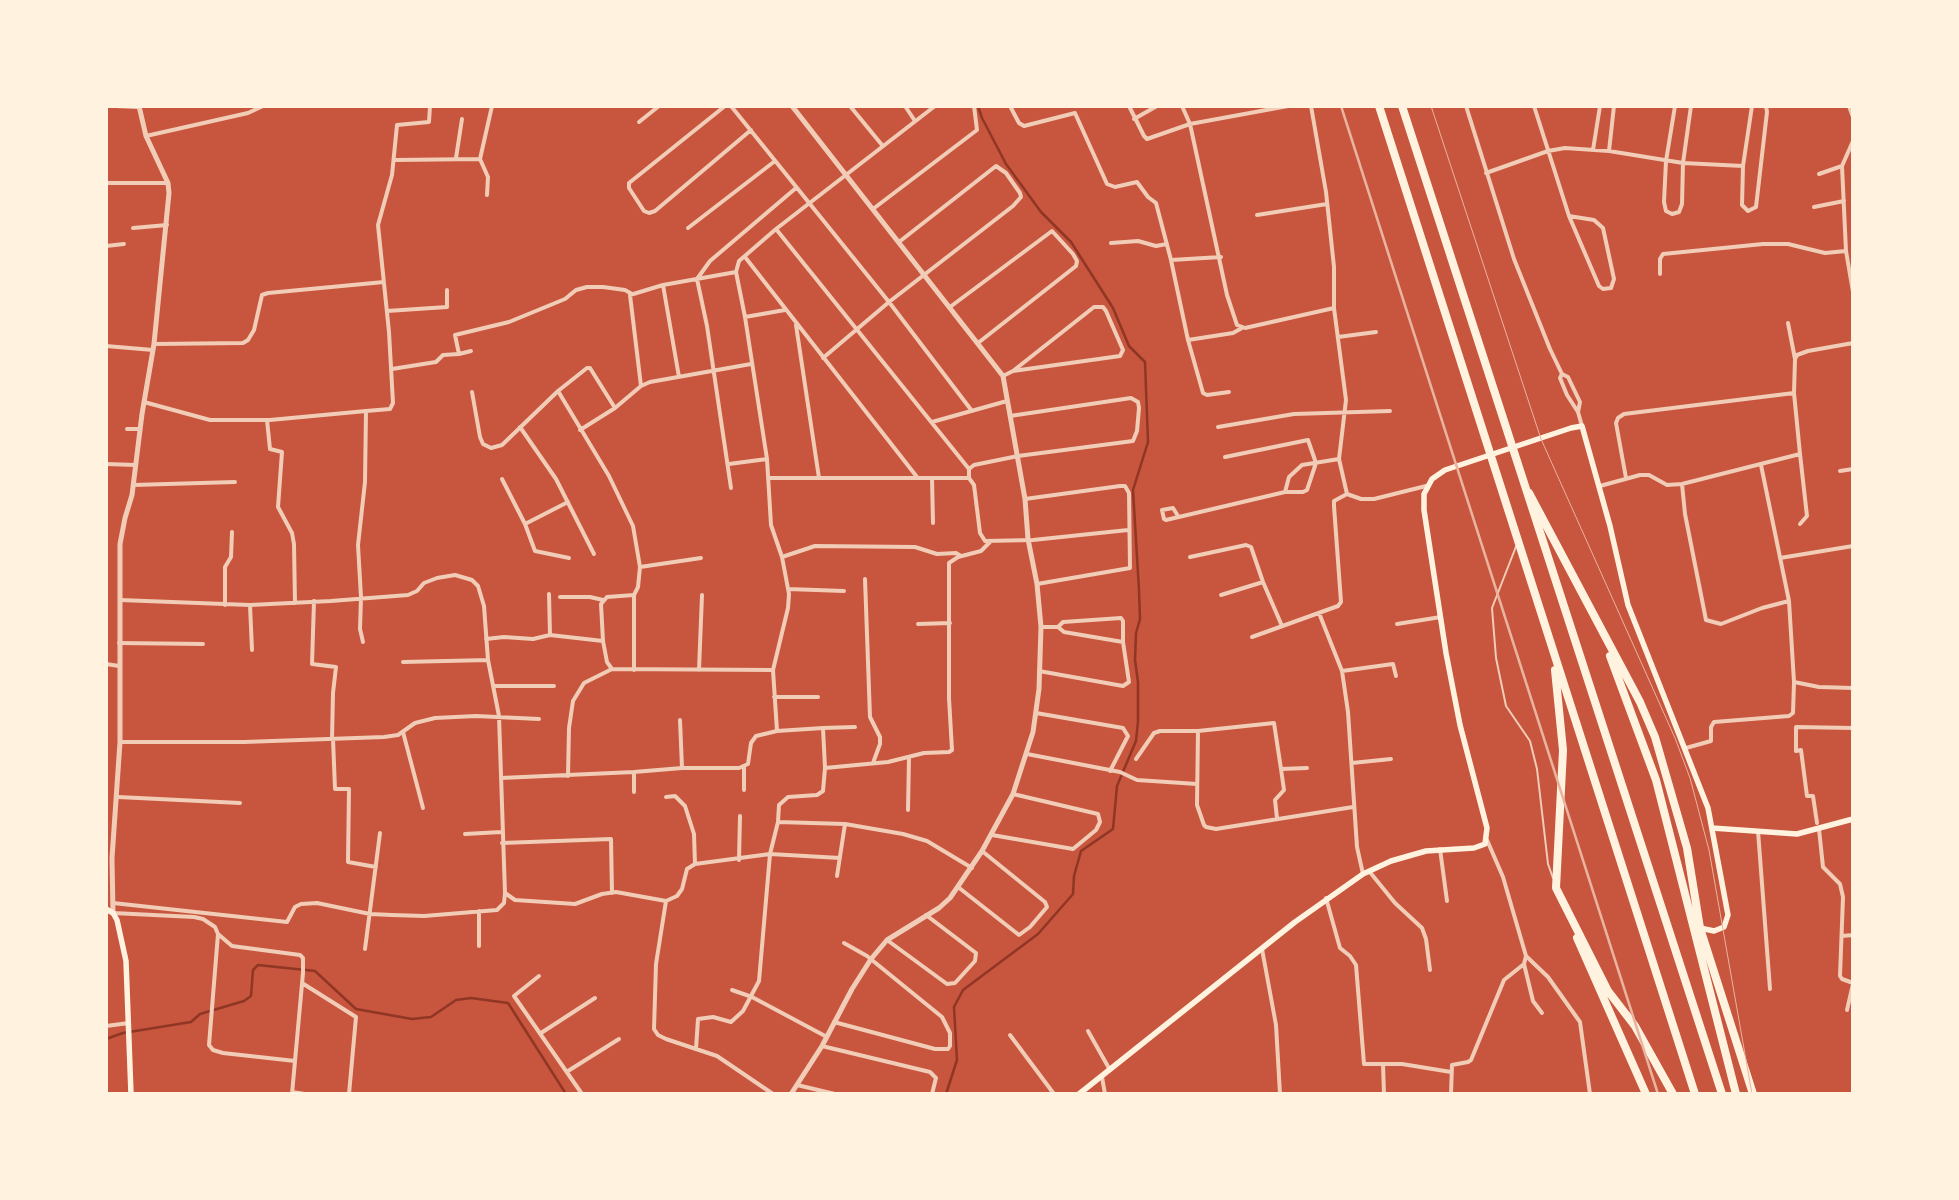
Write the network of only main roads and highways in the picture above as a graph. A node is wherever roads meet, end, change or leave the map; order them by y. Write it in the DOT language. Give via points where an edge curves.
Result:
graph roads {
  1 [pos="1379,106"];
  2 [pos="1402,106"];
  3 [pos="1519,473"];
  4 [pos="1598,623"];
  5 [pos="1553,655"];
  6 [pos="1853,819"];
  7 [pos="1712,828"];
  8 [pos="106,909"];
  9 [pos="1569,916"];
  10 [pos="1700,928"];
  11 [pos="131,1094"];
  12 [pos="1079,1094"];
  13 [pos="1646,1094"];
  14 [pos="1673,1094"];
  15 [pos="1695,1094"];
  16 [pos="1722,1094"];
  17 [pos="1736,1094"];
  18 [pos="1753,1094"];
  1 -- 5 [label="highway"];
  2 -- 3 [label="highway"];
  3 -- 4 [label="highway"];
  3 -- 16 [label="highway"];
  4 -- 10 [label="highway" via="1640,702 1655,738 1687,848"];
  4 -- 17 [label="highway" via="1656,780"];
  5 -- 9 [label="highway" via="1563,750 1556,888"];
  5 -- 15 [label="highway"];
  6 -- 7 [label="main road" via="1797,834"];
  7 -- 10 [label="main road" via="1728,915 1724,927 1714,932"];
  7 -- 12 [label="main road" via="1686,748 1628,605 1582,426 1437,474 1426,486 1424,510 1453,693 1488,828 1486,842 1474,848 1440,849 1410,855 1363,874 1326,898"];
  8 -- 11 [label="main road" via="113,913 126,960"];
  9 -- 13 [label="highway" via="1586,962"];
  9 -- 14 [label="highway" via="1608,991 1635,1026"];
  10 -- 18 [label="highway"];
}
